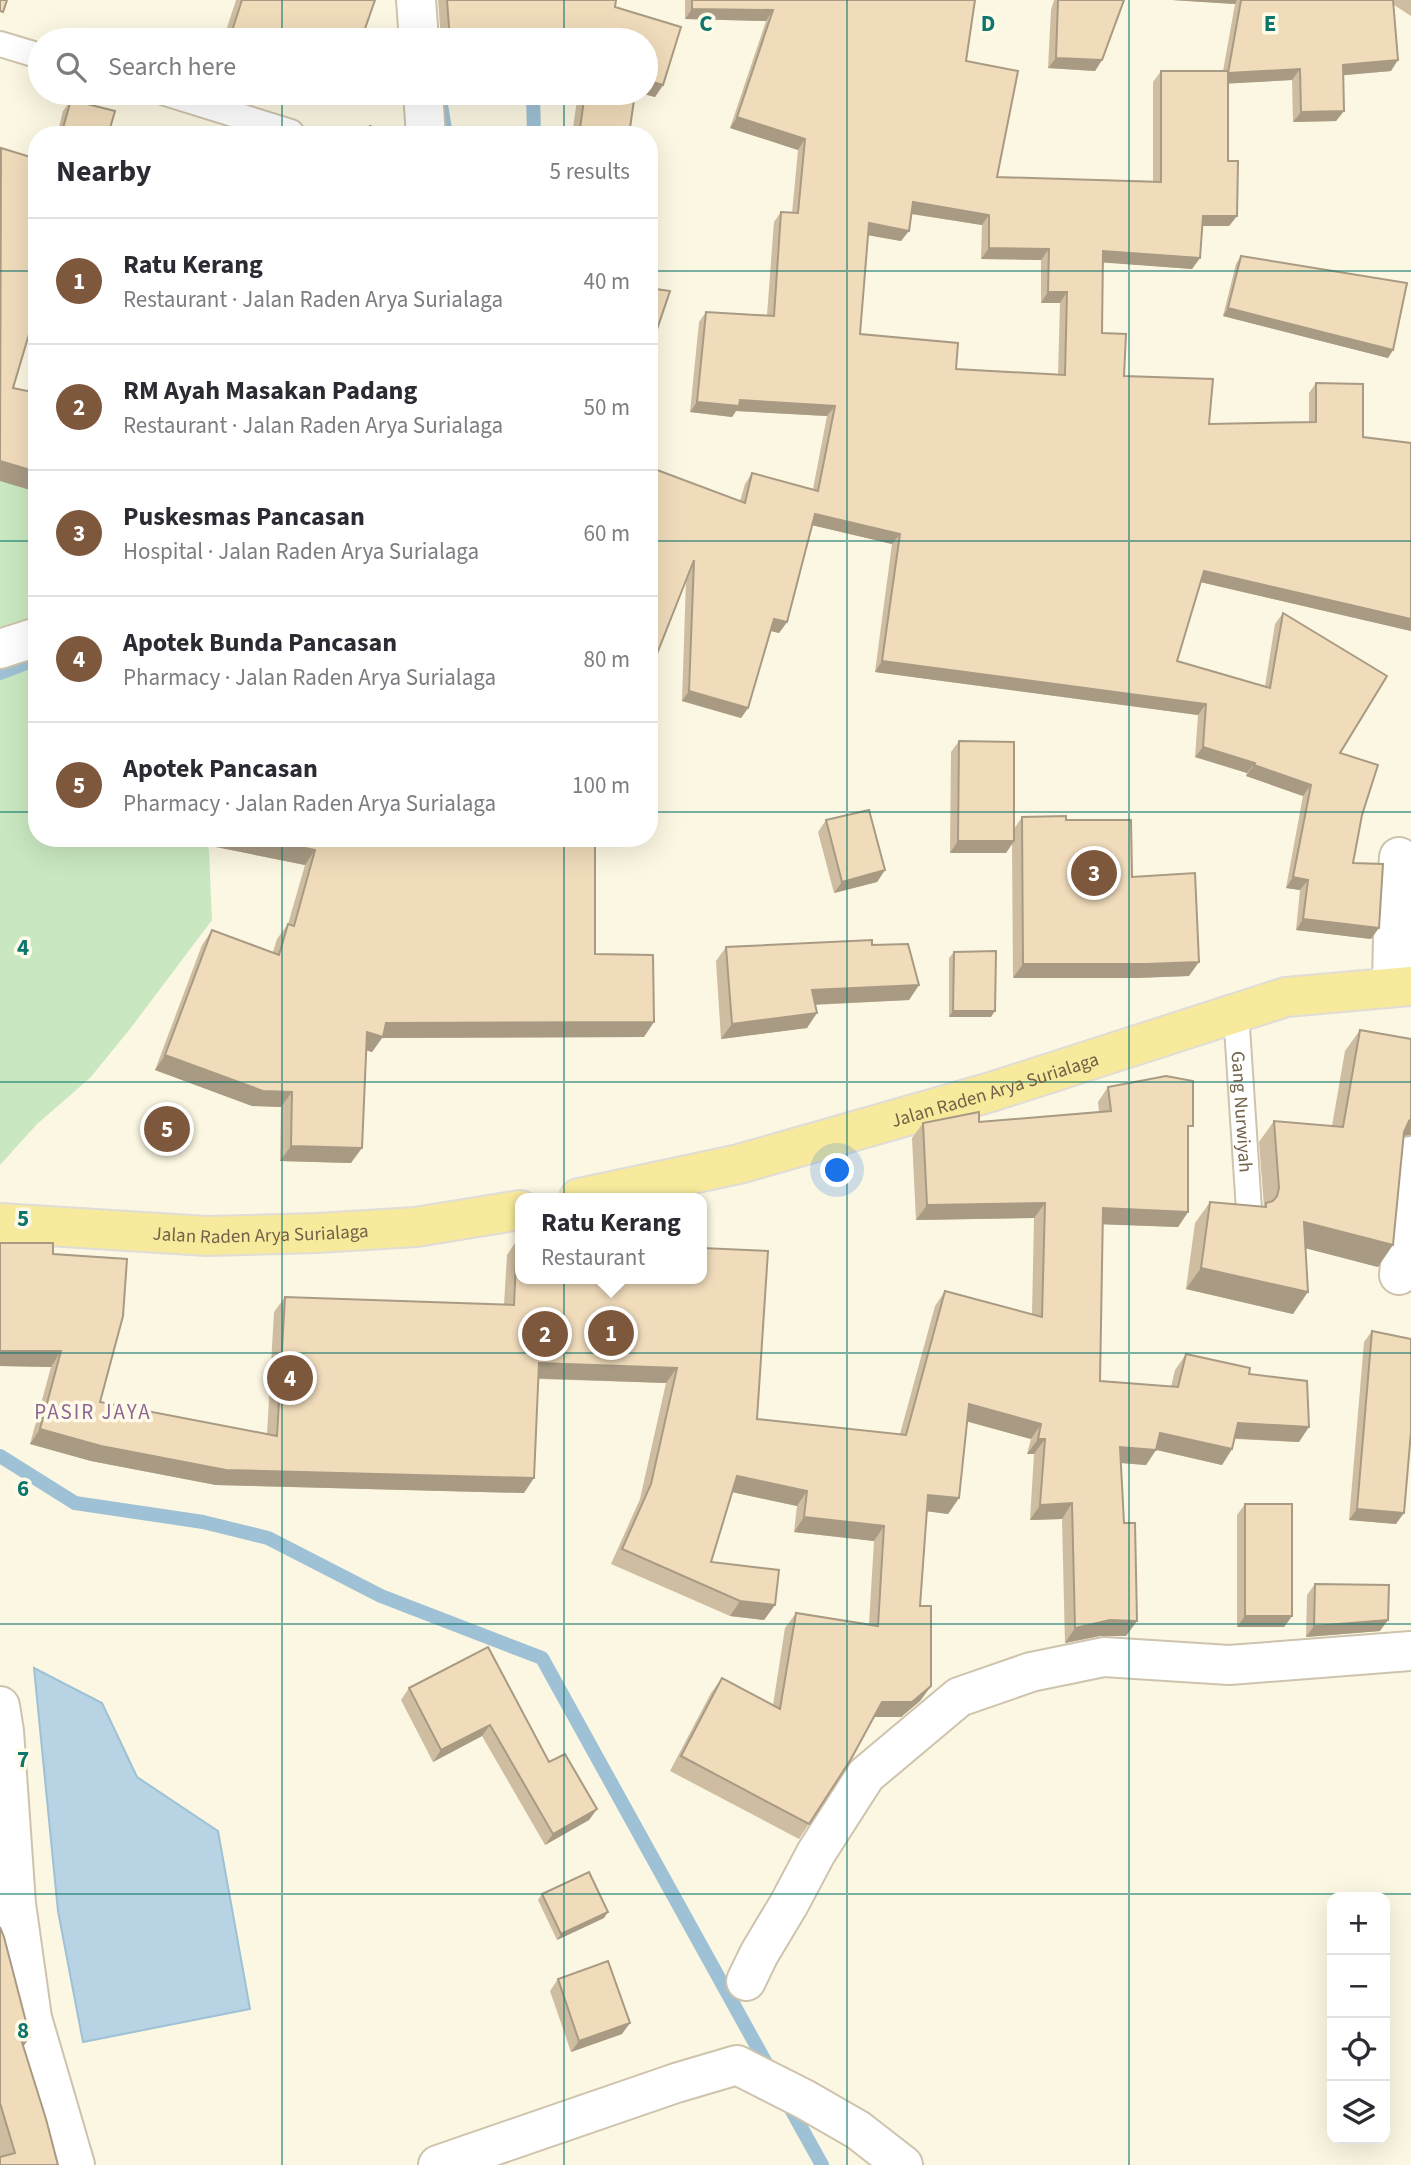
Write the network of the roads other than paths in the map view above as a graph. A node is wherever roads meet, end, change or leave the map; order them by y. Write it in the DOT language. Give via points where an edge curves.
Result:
graph roads {
  1 [pos="415,0"];
  2 [pos="418,28"];
  3 [pos="0,44"];
  4 [pos="28,52"];
  5 [pos="205,105"];
  6 [pos="424,105"];
  7 [pos="273,126"];
  8 [pos="425,126"];
  9 [pos="28,640"];
  10 [pos="0,649"];
  11 [pos="1399,857"];
  12 [pos="1402,986"];
  13 [pos="1236,1012"];
  14 [pos="1411,1156"];
  15 [pos="602,1193"];
  16 [pos="1249,1210"];
  17 [pos="515,1211"];
  18 [pos="0,1223"];
  19 [pos="1399,1275"];
  20 [pos="1411,1651"];
  21 [pos="0,1706"];
  22 [pos="746,1981"];
  23 [pos="75,2165"];
  24 [pos="438,2165"];
  25 [pos="903,2165"];
  1 -- 2 [label="street"];
  3 -- 4 [label="lane"];
  5 -- 7 [label="lane"];
  6 -- 8 [label="street"];
  9 -- 10 [label="street"];
  11 -- 12 [label="street" via="1393,936"];
  12 -- 13 [label="main road, Jalan Raden Arya Surialaga" via="1286,997"];
  13 -- 15 [label="main road, Jalan Raden Arya Surialaga" via="991,1092 753,1160"];
  13 -- 16 [label="lane, Gang Nurwiyah"];
  14 -- 19 [label="street"];
  17 -- 18 [label="main road, Jalan Raden Arya Surialaga" via="416,1227 303,1234 207,1236"];
  20 -- 22 [label="street" via="1229,1665 1104,1657 1031,1672 959,1697 866,1775 816,1853"];
  21 -- 23 [label="street" via="16,1904 32,2018"];
  24 -- 25 [label="street" via="737,2064 858,2130"];
}
